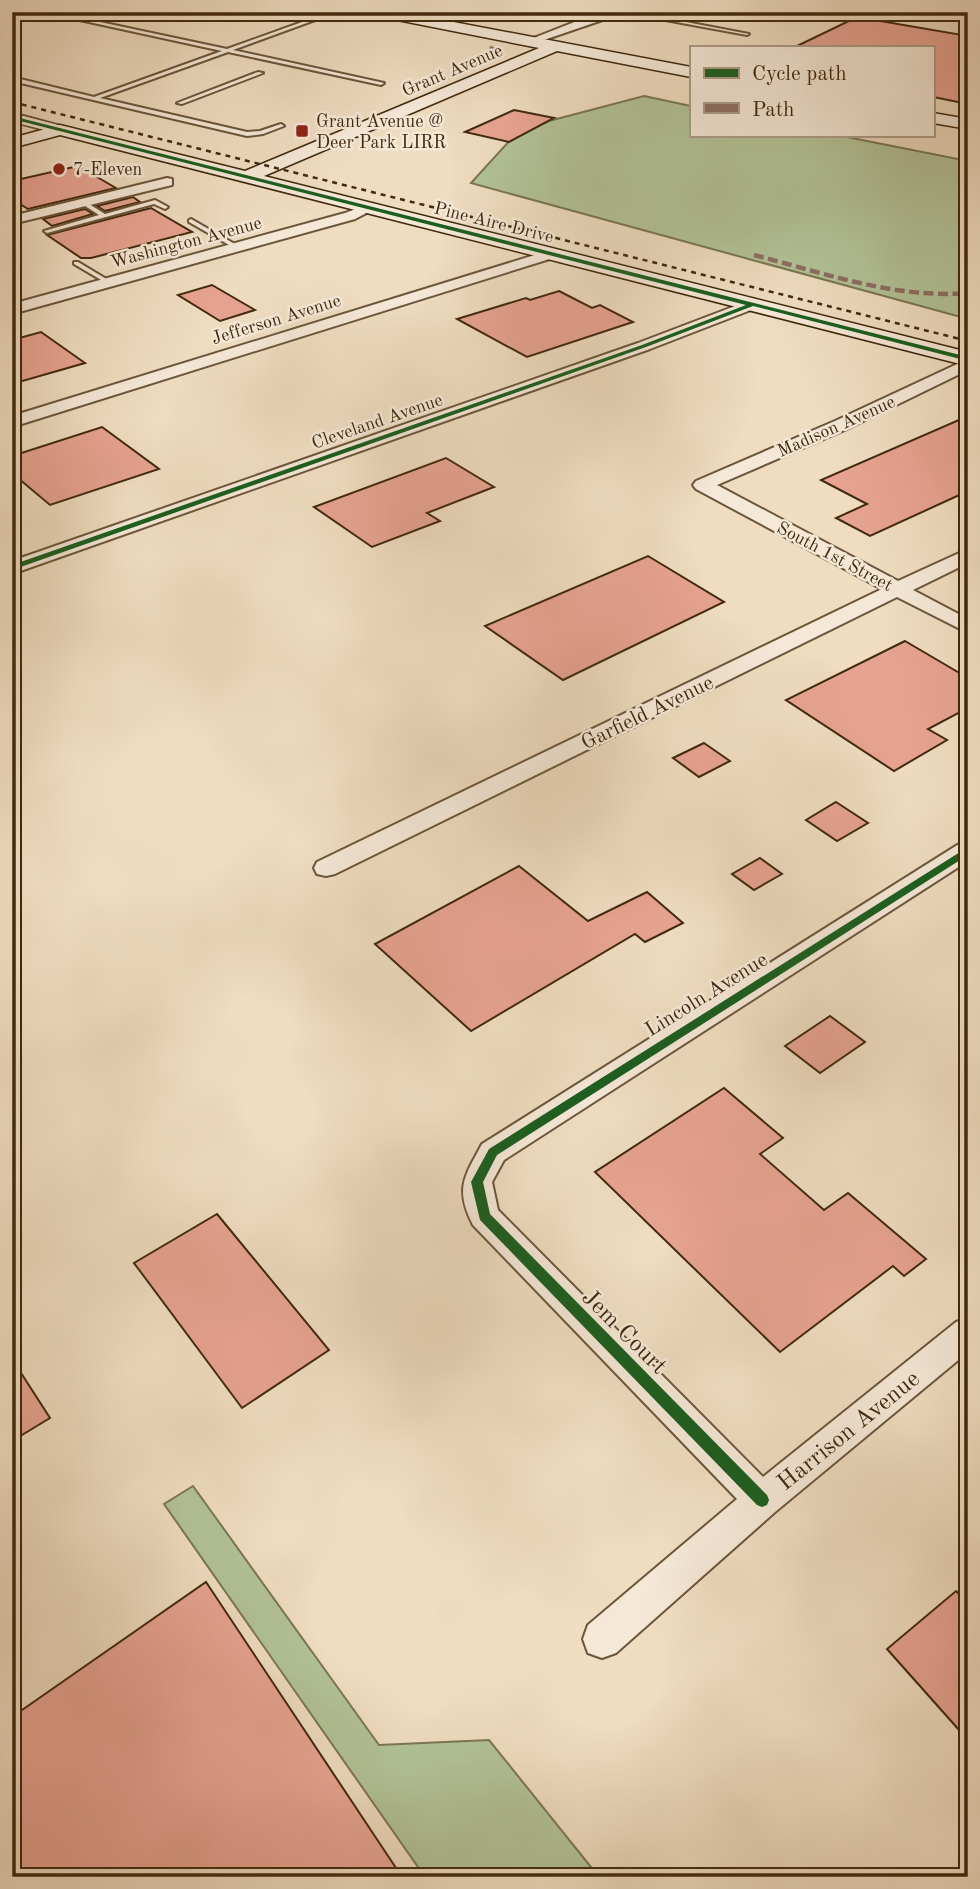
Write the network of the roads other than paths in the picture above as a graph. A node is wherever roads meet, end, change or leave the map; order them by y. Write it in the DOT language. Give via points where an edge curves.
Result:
graph roads {
  1 [pos="34,12"];
  2 [pos="45,12"];
  3 [pos="335,12"];
  4 [pos="377,12"];
  5 [pos="623,12"];
  6 [pos="12,19"];
  7 [pos="747,34"];
  8 [pos="531,41"];
  9 [pos="556,46"];
  10 [pos="228,50"];
  11 [pos="690,72"];
  12 [pos="260,73"];
  13 [pos="12,79"];
  14 [pos="381,83"];
  15 [pos="94,98"];
  16 [pos="180,103"];
  17 [pos="12,117"];
  18 [pos="934,118"];
  19 [pos="968,124"];
  20 [pos="281,125"];
  21 [pos="60,130"];
  22 [pos="12,144"];
  23 [pos="221,171"];
  24 [pos="246,177"];
  25 [pos="167,182"];
  26 [pos="84,203"];
  27 [pos="165,207"];
  28 [pos="369,208"];
  29 [pos="104,216"];
  30 [pos="12,220"];
  31 [pos="191,221"];
  32 [pos="47,231"];
  33 [pos="238,248"];
  34 [pos="551,254"];
  35 [pos="76,263"];
  36 [pos="110,283"];
  37 [pos="751,305"];
  38 [pos="12,309"];
  39 [pos="968,362"];
  40 [pos="12,422"];
  41 [pos="702,485"];
  42 [pos="968,555"];
  43 [pos="12,568"];
  44 [pos="898,590"];
  45 [pos="968,627"];
  46 [pos="968,850"];
  47 [pos="326,868"];
  48 [pos="477,1182"];
  49 [pos="968,1332"];
  50 [pos="761,1500"];
  51 [pos="602,1639"];
  1 -- 6 [label="lane"];
  2 -- 10 [label="lane"];
  3 -- 10 [label="lane"];
  4 -- 8 [label="street"];
  5 -- 7 [label="lane"];
  5 -- 8 [label="street" via="605,14"];
  5 -- 9 [label="street" via="625,17"];
  8 -- 9 [label="street"];
  8 -- 23 [label="street, Grant Avenue"];
  9 -- 11 [label="street"];
  9 -- 24 [label="street, Grant Avenue"];
  10 -- 14 [label="lane"];
  10 -- 15 [label="lane"];
  12 -- 16 [label="lane"];
  13 -- 15 [label="lane"];
  15 -- 20 [label="lane" via="247,134"];
  17 -- 21 [label="street, Pine Aire Drive"];
  18 -- 19 [label="street"];
  21 -- 22 [label="street"];
  21 -- 23 [label="street, Pine Aire Drive"];
  23 -- 24 [label="street, Pine Aire Drive"];
  24 -- 28 [label="street, Pine Aire Drive"];
  25 -- 26 [label="street"];
  26 -- 29 [label="lane"];
  26 -- 30 [label="street"];
  27 -- 29 [label="lane" via="155,202"];
  28 -- 33 [label="street, Washington Avenue"];
  28 -- 34 [label="street, Pine Aire Drive"];
  29 -- 32 [label="lane"];
  31 -- 33 [label="lane"];
  33 -- 36 [label="street, Washington Avenue"];
  34 -- 37 [label="street, Pine Aire Drive"];
  34 -- 40 [label="street, Jefferson Avenue"];
  35 -- 36 [label="lane"];
  36 -- 38 [label="street, Washington Avenue"];
  37 -- 39 [label="street, Pine Aire Drive"];
  37 -- 43 [label="street, Cleveland Avenue"];
  39 -- 41 [label="street, Madison Avenue" via="841,425"];
  41 -- 44 [label="street, South 1st Street"];
  42 -- 44 [label="street, Garfield Avenue"];
  44 -- 45 [label="street, South 1st Street"];
  44 -- 47 [label="street, Garfield Avenue"];
  46 -- 48 [label="street, Lincoln Avenue" via="493,1152"];
  48 -- 50 [label="street, Jem Court" via="484,1216"];
  49 -- 50 [label="street, Harrison Avenue"];
  50 -- 51 [label="street, Harrison Avenue"];
}
